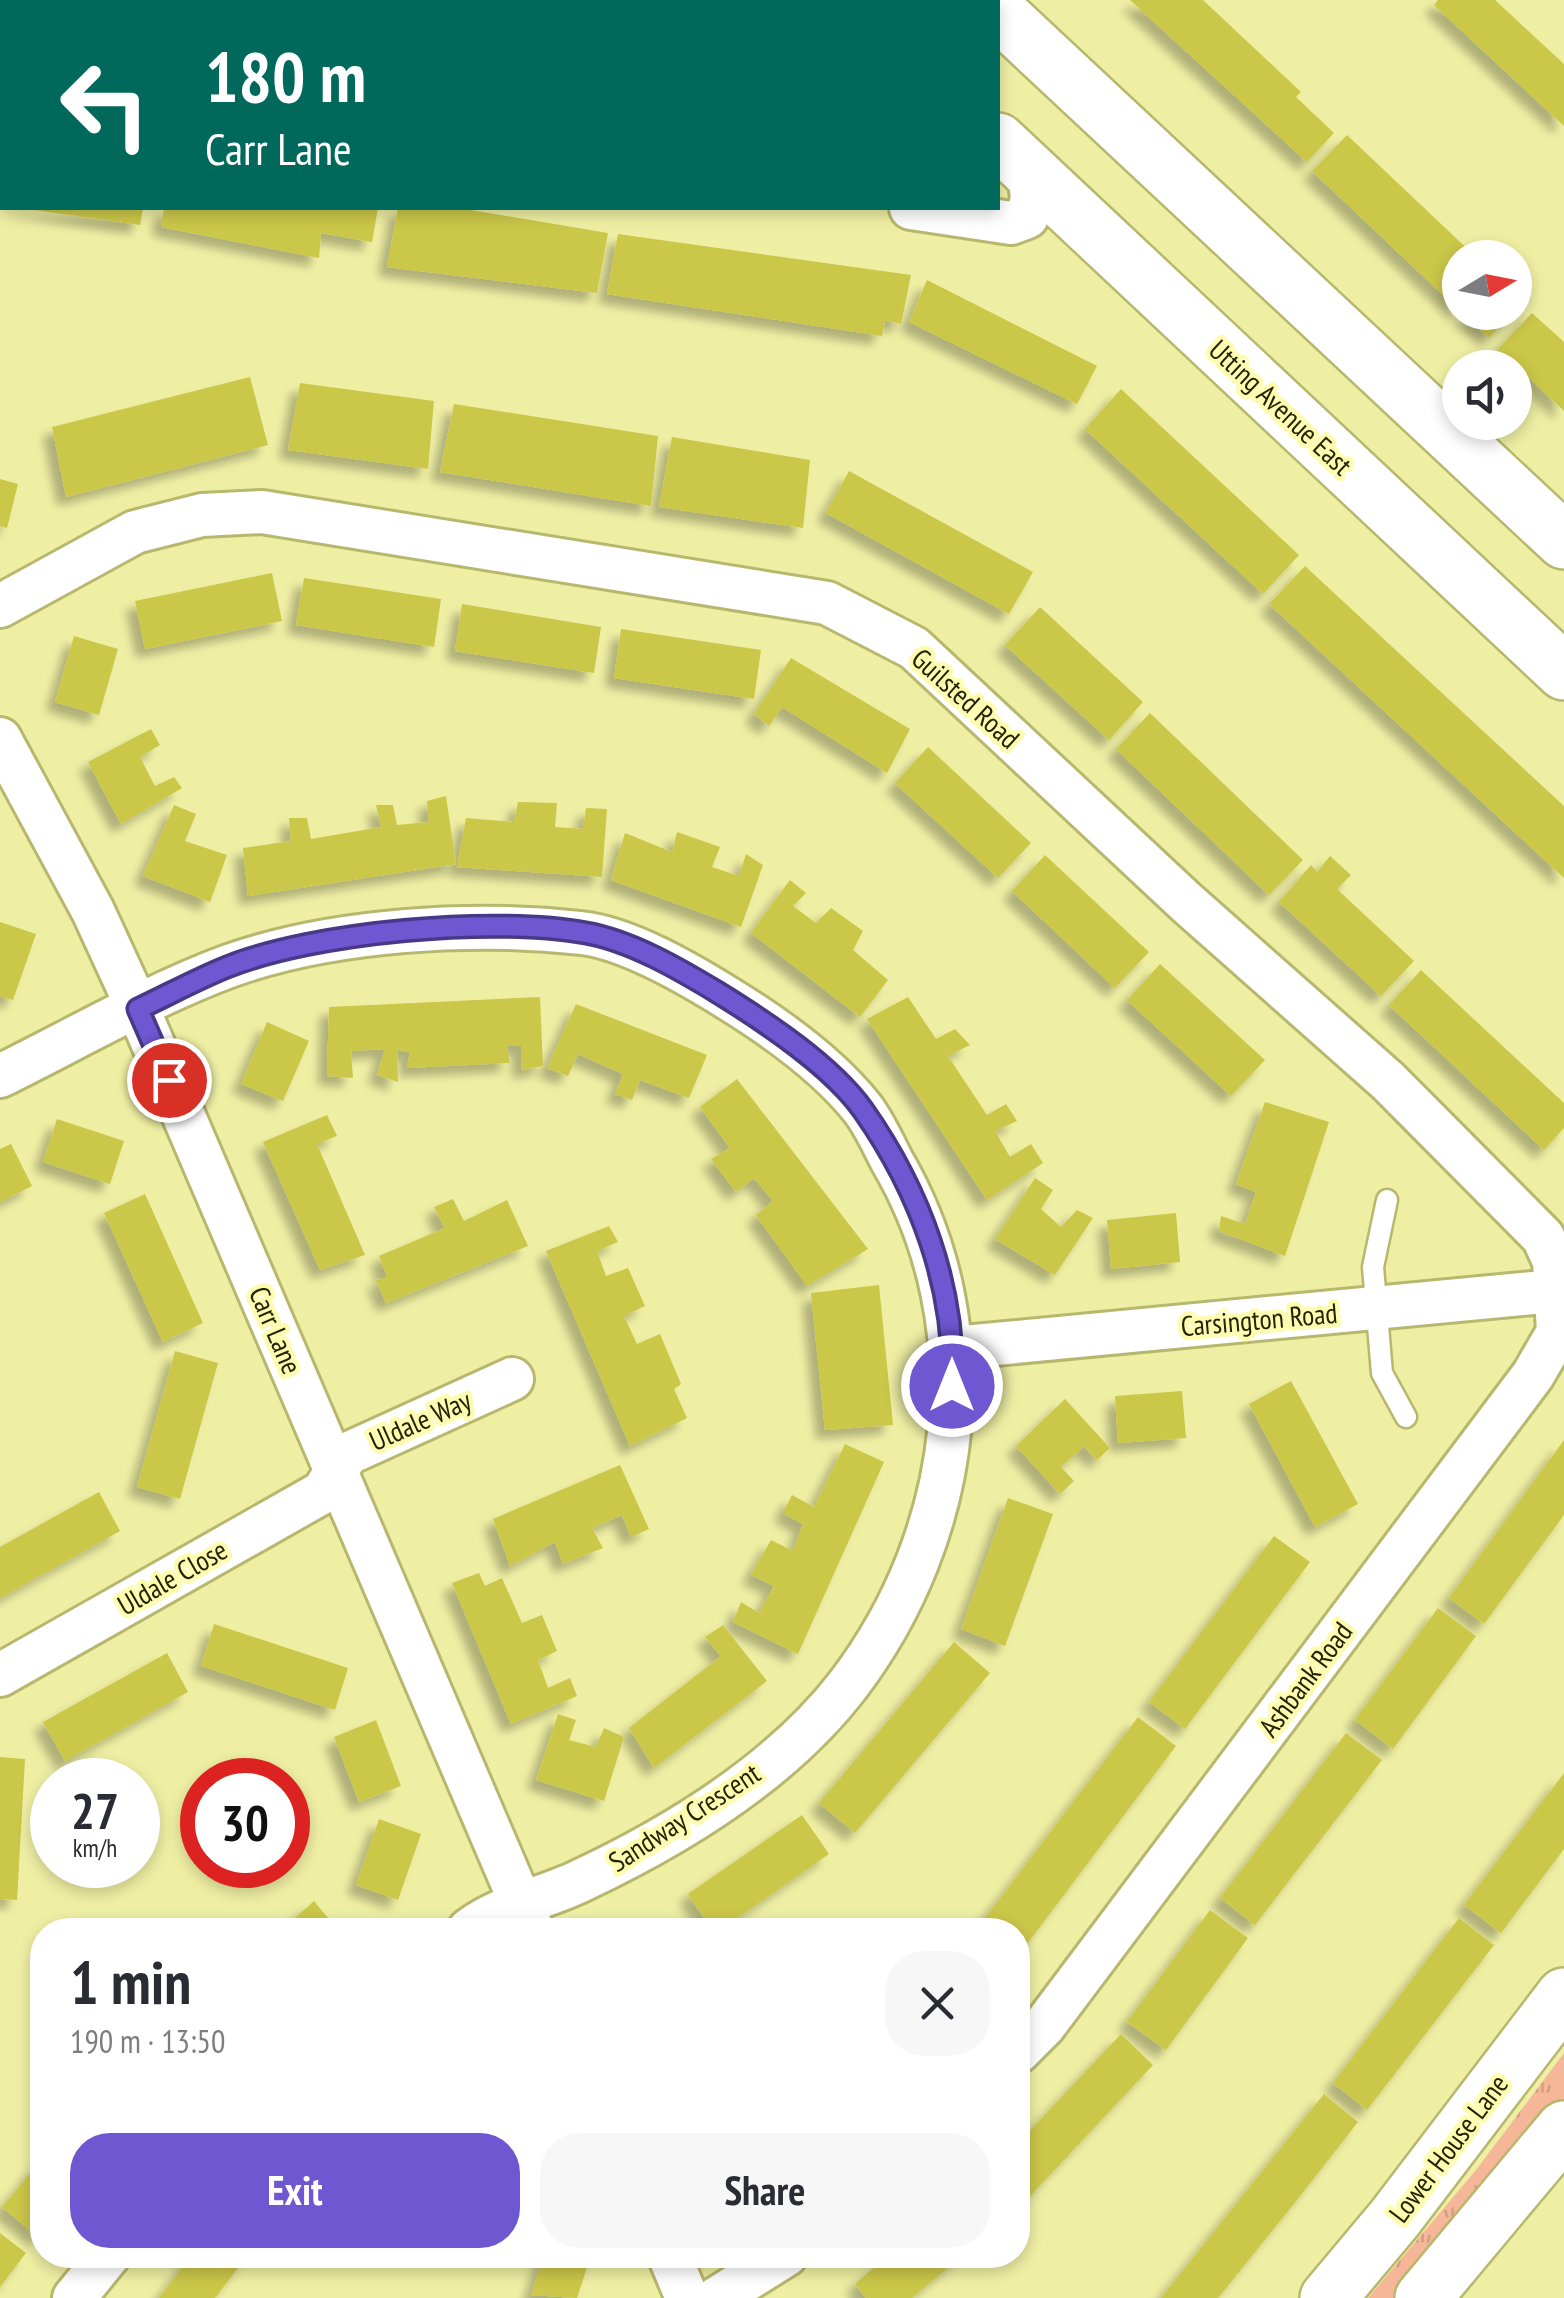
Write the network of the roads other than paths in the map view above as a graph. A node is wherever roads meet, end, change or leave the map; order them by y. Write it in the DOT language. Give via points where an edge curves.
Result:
graph roads {
  1 [pos="1000,14"];
  2 [pos="1014,156"];
  3 [pos="924,210"];
  4 [pos="1564,542"];
  5 [pos="0,606"];
  6 [pos="1564,672"];
  7 [pos="0,739"];
  8 [pos="138,1009"];
  9 [pos="0,1076"];
  10 [pos="1388,1200"];
  11 [pos="1561,1290"];
  12 [pos="1378,1308"];
  13 [pos="953,1348"];
  14 [pos="512,1379"];
  15 [pos="1406,1417"];
  16 [pos="338,1472"];
  17 [pos="0,1675"];
  18 [pos="527,1917"];
  19 [pos="485,1918"];
  20 [pos="1564,1996"];
  21 [pos="1030,2040"];
  22 [pos="1564,2129"];
  23 [pos="98,2268"];
  24 [pos="674,2268"];
  25 [pos="765,2268"];
  26 [pos="74,2298"];
  27 [pos="687,2298"];
  28 [pos="717,2298"];
  29 [pos="1328,2298"];
  30 [pos="1424,2298"];
  1 -- 4 [label="street"];
  2 -- 3 [label="street" via="1032,199 1026,217 1011,223"];
  2 -- 6 [label="street, Utting Avenue East"];
  5 -- 11 [label="street, Guilsted Road" via="135,532 202,515 262,512 827,602 914,648 1388,1081 1543,1238"];
  7 -- 8 [label="street, Carr Lane" via="94,910"];
  8 -- 9 [label="street, Sandway Crescent"];
  8 -- 13 [label="street, Sandway Crescent" via="230,966 313,945 482,926 588,933 681,970 779,1030 862,1108 915,1199 940,1270"];
  8 -- 16 [label="street, Carr Lane"];
  10 -- 12 [label="lane" via="1372,1266"];
  11 -- 12 [label="street, Carsington Road"];
  11 -- 21 [label="street, Ashbank Road" via="1558,1332 1533,1375"];
  12 -- 13 [label="street, Carsington Road"];
  12 -- 15 [label="lane" via="1382,1373"];
  13 -- 18 [label="street, Sandway Crescent" via="948,1463 913,1577 844,1690 783,1752 710,1808"];
  14 -- 16 [label="street, Uldale Way" via="347,1454"];
  16 -- 17 [label="street, Uldale Close" via="323,1492"];
  16 -- 18 [label="street, Carr Lane"];
  18 -- 19 [label="street, Sandway Crescent"];
  20 -- 29 [label="street, Lower House Lane"];
  22 -- 30 [label="street"];
  23 -- 26 [label="street"];
  24 -- 27 [label="street"];
  25 -- 28 [label="street"];
}
